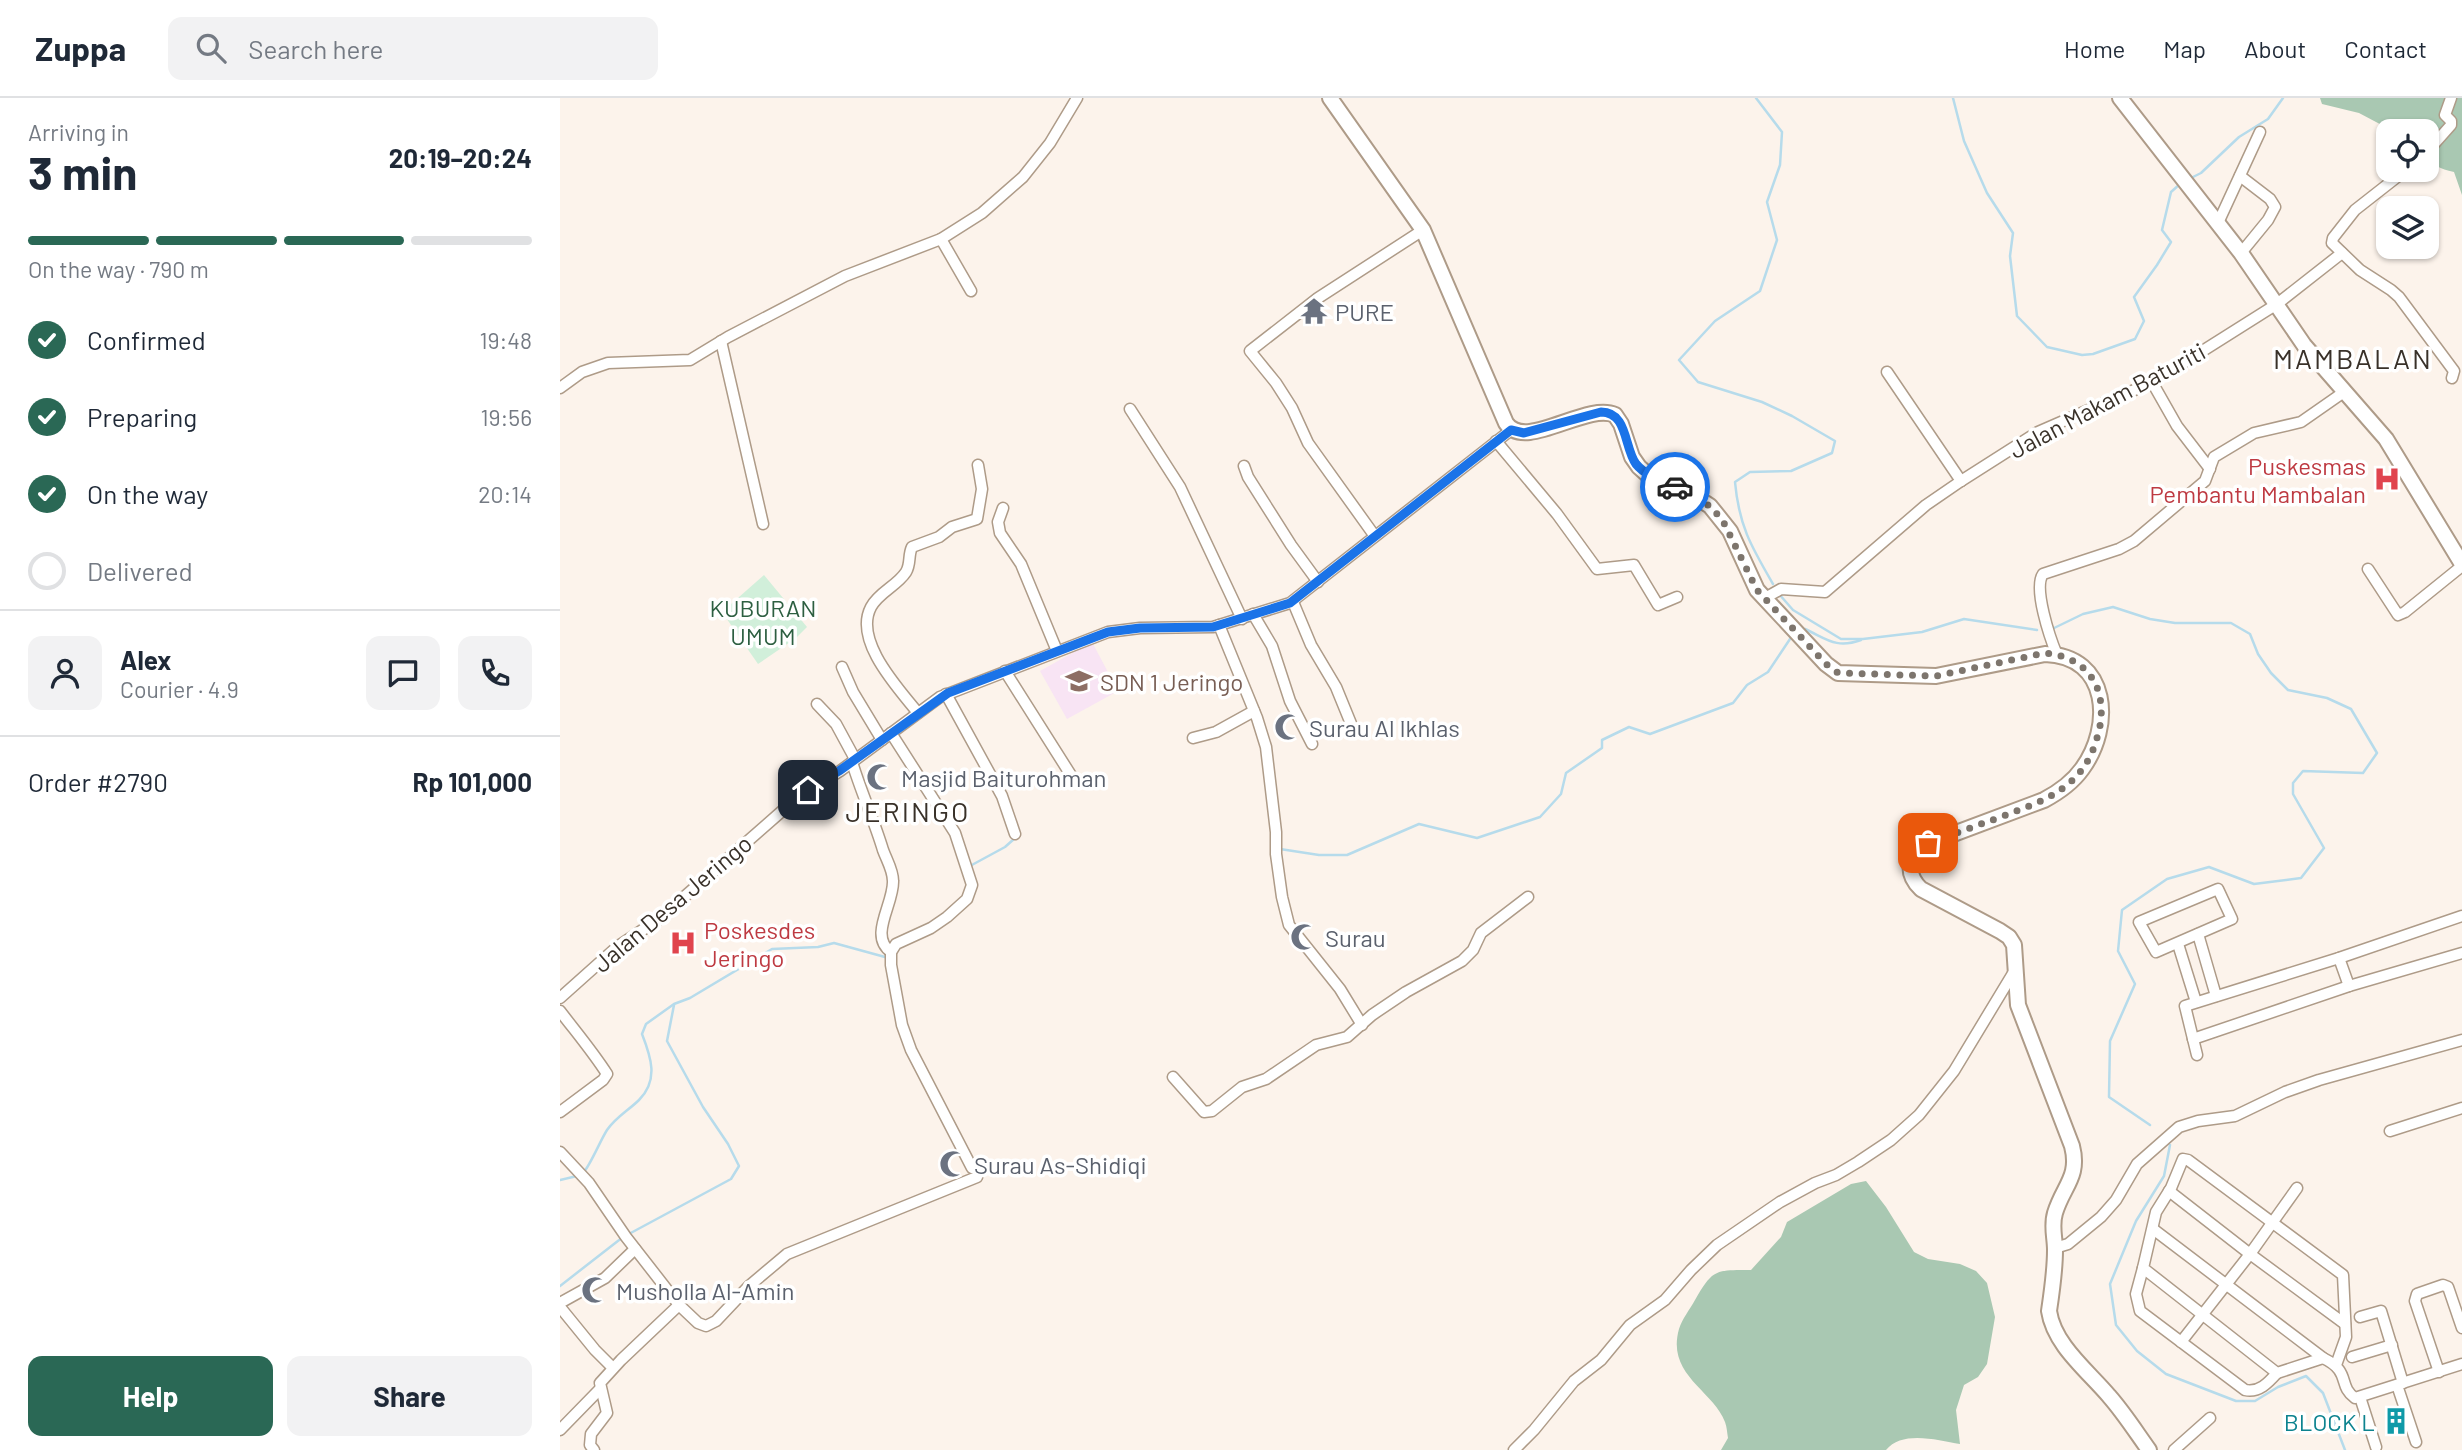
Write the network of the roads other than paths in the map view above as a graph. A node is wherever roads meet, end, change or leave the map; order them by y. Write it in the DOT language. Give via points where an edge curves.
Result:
graph roads {
  1 [pos="1077,98"];
  2 [pos="1330,98"];
  3 [pos="2120,98"];
  4 [pos="2450,103"];
  5 [pos="2260,132"];
  6 [pos="2439,138"];
  7 [pos="2240,176"];
  8 [pos="2391,182"];
  9 [pos="2218,223"];
  10 [pos="1423,230"];
  11 [pos="942,239"];
  12 [pos="2241,253"];
  13 [pos="2342,253"];
  14 [pos="971,291"];
  15 [pos="2277,304"];
  16 [pos="721,341"];
  17 [pos="1887,372"];
  18 [pos="2452,378"];
  19 [pos="2152,382"];
  20 [pos="560,388"];
  21 [pos="2344,392"];
  22 [pos="1130,409"];
  23 [pos="1511,430"];
  24 [pos="1496,442"];
  25 [pos="978,464"];
  26 [pos="1244,466"];
  27 [pos="2210,469"];
  28 [pos="1961,481"];
  29 [pos="1003,508"];
  30 [pos="763,524"];
  31 [pos="1374,536"];
  32 [pos="2462,565"];
  33 [pos="2368,569"];
  34 [pos="1318,582"];
  35 [pos="1677,597"];
  36 [pos="1765,598"];
  37 [pos="1293,602"];
  38 [pos="1253,614"];
  39 [pos="1242,619"];
  40 [pos="1219,625"];
  41 [pos="1057,652"];
  42 [pos="2057,654"];
  43 [pos="842,667"];
  44 [pos="1005,671"];
  45 [pos="946,694"];
  46 [pos="817,704"];
  47 [pos="1254,711"];
  48 [pos="918,713"];
  49 [pos="1354,731"];
  50 [pos="886,737"];
  51 [pos="1193,738"];
  52 [pos="1312,744"];
  53 [pos="853,761"];
  54 [pos="1074,780"];
  55 [pos="1015,834"];
  56 [pos="1528,897"];
  57 [pos="2462,916"];
  58 [pos="2198,933"];
  59 [pos="2178,944"];
  60 [pos="891,952"];
  61 [pos="2462,953"];
  62 [pos="2339,958"];
  63 [pos="2015,970"];
  64 [pos="2349,986"];
  65 [pos="2216,996"];
  66 [pos="560,998"];
  67 [pos="2196,1002"];
  68 [pos="560,1010"];
  69 [pos="1362,1025"];
  70 [pos="2193,1040"];
  71 [pos="2462,1040"];
  72 [pos="2197,1055"];
  73 [pos="1173,1077"];
  74 [pos="2462,1108"];
  75 [pos="560,1112"];
  76 [pos="2390,1131"];
  77 [pos="560,1152"];
  78 [pos="2297,1188"];
  79 [pos="2169,1191"];
  80 [pos="2271,1223"];
  81 [pos="2153,1228"];
  82 [pos="2055,1248"];
  83 [pos="635,1249"];
  84 [pos="2250,1254"];
  85 [pos="2143,1268"];
  86 [pos="2225,1285"];
  87 [pos="560,1305"];
  88 [pos="679,1305"];
  89 [pos="2202,1314"];
  90 [pos="2360,1318"];
  91 [pos="2345,1324"];
  92 [pos="2462,1328"];
  93 [pos="2181,1342"];
  94 [pos="2392,1345"];
  95 [pos="2352,1357"];
  96 [pos="2323,1358"];
  97 [pos="2336,1364"];
  98 [pos="2462,1364"];
  99 [pos="613,1368"];
  100 [pos="2438,1371"];
  101 [pos="2277,1373"];
  102 [pos="2400,1384"];
  103 [pos="600,1389"];
  104 [pos="2360,1397"];
  105 [pos="2210,1419"];
  106 [pos="560,1430"];
  107 [pos="2416,1441"];
  108 [pos="2376,1447"];
  109 [pos="594,1450"];
  110 [pos="1514,1450"];
  111 [pos="2149,1450"];
  112 [pos="2175,1450"];
  1 -- 11 [label="street" via="1051,143 1023,177 982,213"];
  2 -- 10 [label="street"];
  3 -- 9 [label="street"];
  4 -- 6 [label="street" via="2445,116 2451,124"];
  5 -- 7 [label="street"];
  7 -- 9 [label="street"];
  7 -- 12 [label="street" via="2275,207"];
  8 -- 13 [label="street" via="2352,213 2333,239"];
  9 -- 12 [label="street"];
  10 -- 23 [label="street"];
  10 -- 31 [label="street" via="1318,298 1250,351 1276,383 1308,443"];
  11 -- 14 [label="street"];
  11 -- 16 [label="street" via="845,276"];
  12 -- 15 [label="street"];
  13 -- 15 [label="street, Jalan Makam Baturiti"];
  13 -- 18 [label="street" via="2399,297 2454,371"];
  15 -- 19 [label="street, Jalan Makam Baturiti"];
  15 -- 21 [label="street"];
  16 -- 20 [label="street" via="690,360 599,365"];
  16 -- 30 [label="street"];
  17 -- 28 [label="street"];
  19 -- 27 [label="street"];
  19 -- 28 [label="street, Jalan Makam Baturiti" via="2038,432"];
  21 -- 27 [label="street" via="2301,422 2253,433 2214,457"];
  21 -- 32 [label="street" via="2386,439"];
  22 -- 39 [label="street" via="1185,497"];
  23 -- 24 [label="street, Jalan Desa Jeringo"];
  23 -- 36 [label="street" via="1524,433 1601,412 1615,415 1639,467 1703,500 1722,519"];
  24 -- 31 [label="street, Jalan Desa Jeringo"];
  24 -- 35 [label="street" via="1558,514 1597,569 1634,565 1658,605"];
  25 -- 48 [label="street" via="982,489 977,519 912,547 907,571 878,597 868,614 876,659"];
  26 -- 34 [label="street"];
  27 -- 42 [label="street" via="2205,481 2134,541 2041,576 2045,616"];
  28 -- 36 [label="street, Jalan Makam Baturiti" via="1926,505 1825,592 1779,589"];
  29 -- 41 [label="street" via="1000,533 1021,564"];
  31 -- 34 [label="street, Jalan Desa Jeringo"];
  32 -- 33 [label="street" via="2398,615"];
  34 -- 37 [label="street, Jalan Desa Jeringo"];
  36 -- 42 [label="street" via="1830,668 1842,674 1936,676"];
  37 -- 38 [label="street, Jalan Desa Jeringo"];
  37 -- 49 [label="street"];
  38 -- 39 [label="street, Jalan Desa Jeringo"];
  38 -- 52 [label="street" via="1272,646 1290,701"];
  39 -- 40 [label="street, Jalan Desa Jeringo"];
  40 -- 41 [label="street, Jalan Desa Jeringo" via="1119,630"];
  40 -- 47 [label="street"];
  41 -- 44 [label="street, Jalan Desa Jeringo"];
  42 -- 63 [label="street" via="2084,668 2101,700 2098,735 2081,770 2053,796 1924,845 1911,862 1911,875 1921,889 2009,937 2016,951"];
  43 -- 50 [label="street"];
  44 -- 45 [label="street, Jalan Desa Jeringo"];
  44 -- 54 [label="street"];
  45 -- 48 [label="street, Jalan Desa Jeringo"];
  45 -- 55 [label="street" via="1002,796"];
  46 -- 53 [label="street" via="836,724"];
  47 -- 51 [label="street" via="1216,732"];
  47 -- 69 [label="street" via="1269,762 1276,854 1289,925"];
  48 -- 50 [label="street, Jalan Desa Jeringo"];
  50 -- 53 [label="street, Jalan Desa Jeringo"];
  50 -- 60 [label="street" via="954,834 972,887 967,899 947,917 901,940"];
  53 -- 60 [label="street" via="893,872 893,892 882,924 882,941"];
  53 -- 66 [label="street, Jalan Desa Jeringo" via="798,797 659,919 617,947"];
  56 -- 69 [label="street" via="1481,933 1462,961 1423,980"];
  57 -- 62 [label="street"];
  58 -- 59 [label="street"];
  58 -- 59 [label="street" via="2232,919 2218,889 2139,922 2157,952"];
  58 -- 65 [label="street"];
  59 -- 67 [label="street"];
  60 -- 88 [label="street" via="892,981 906,1038 975,1172 787,1254 706,1326"];
  61 -- 64 [label="street"];
  62 -- 64 [label="street"];
  62 -- 65 [label="street"];
  63 -- 82 [label="street" via="2018,1004 2073,1152 2071,1181 2054,1215"];
  63 -- 110 [label="street" via="1954,1071 1919,1115 1858,1162 1780,1202 1717,1245 1665,1300 1630,1325 1601,1360 1574,1381"];
  64 -- 70 [label="street"];
  65 -- 67 [label="street"];
  67 -- 70 [label="street" via="2185,1006"];
  68 -- 75 [label="street" via="607,1074"];
  69 -- 73 [label="street" via="1347,1037 1316,1045 1266,1079 1242,1087 1212,1111 1204,1112"];
  70 -- 72 [label="street"];
  71 -- 82 [label="street" via="2319,1080 2235,1116 2179,1127 2137,1164 2101,1217 2068,1244"];
  74 -- 76 [label="street"];
  77 -- 83 [label="street" via="589,1183"];
  78 -- 80 [label="street"];
  79 -- 80 [label="street" via="2180,1161 2185,1159"];
  79 -- 81 [label="street" via="2156,1212"];
  79 -- 84 [label="street"];
  80 -- 84 [label="street"];
  80 -- 91 [label="street" via="2343,1275"];
  81 -- 85 [label="street"];
  81 -- 86 [label="street"];
  82 -- 111 [label="street" via="2049,1311 2053,1327"];
  83 -- 87 [label="street" via="605,1278"];
  83 -- 88 [label="street"];
  84 -- 86 [label="street"];
  84 -- 91 [label="street"];
  85 -- 89 [label="street"];
  85 -- 93 [label="street" via="2136,1294 2140,1311"];
  86 -- 89 [label="street"];
  86 -- 96 [label="street"];
  87 -- 99 [label="street"];
  88 -- 99 [label="street"];
  89 -- 93 [label="street"];
  89 -- 101 [label="street"];
  90 -- 94 [label="street" via="2380,1309"];
  91 -- 97 [label="street" via="2346,1337"];
  92 -- 100 [label="street" via="2448,1287 2417,1294 2415,1301"];
  93 -- 101 [label="street" via="2248,1391 2260,1388"];
  94 -- 95 [label="street"];
  94 -- 102 [label="street"];
  96 -- 97 [label="street"];
  96 -- 101 [label="street"];
  97 -- 104 [label="street" via="2349,1393"];
  98 -- 100 [label="street"];
  99 -- 103 [label="street"];
  100 -- 102 [label="street"];
  102 -- 104 [label="street"];
  102 -- 107 [label="street"];
  103 -- 106 [label="street"];
  103 -- 109 [label="street" via="607,1413 591,1434"];
  104 -- 108 [label="street"];
  105 -- 112 [label="street"];
}
